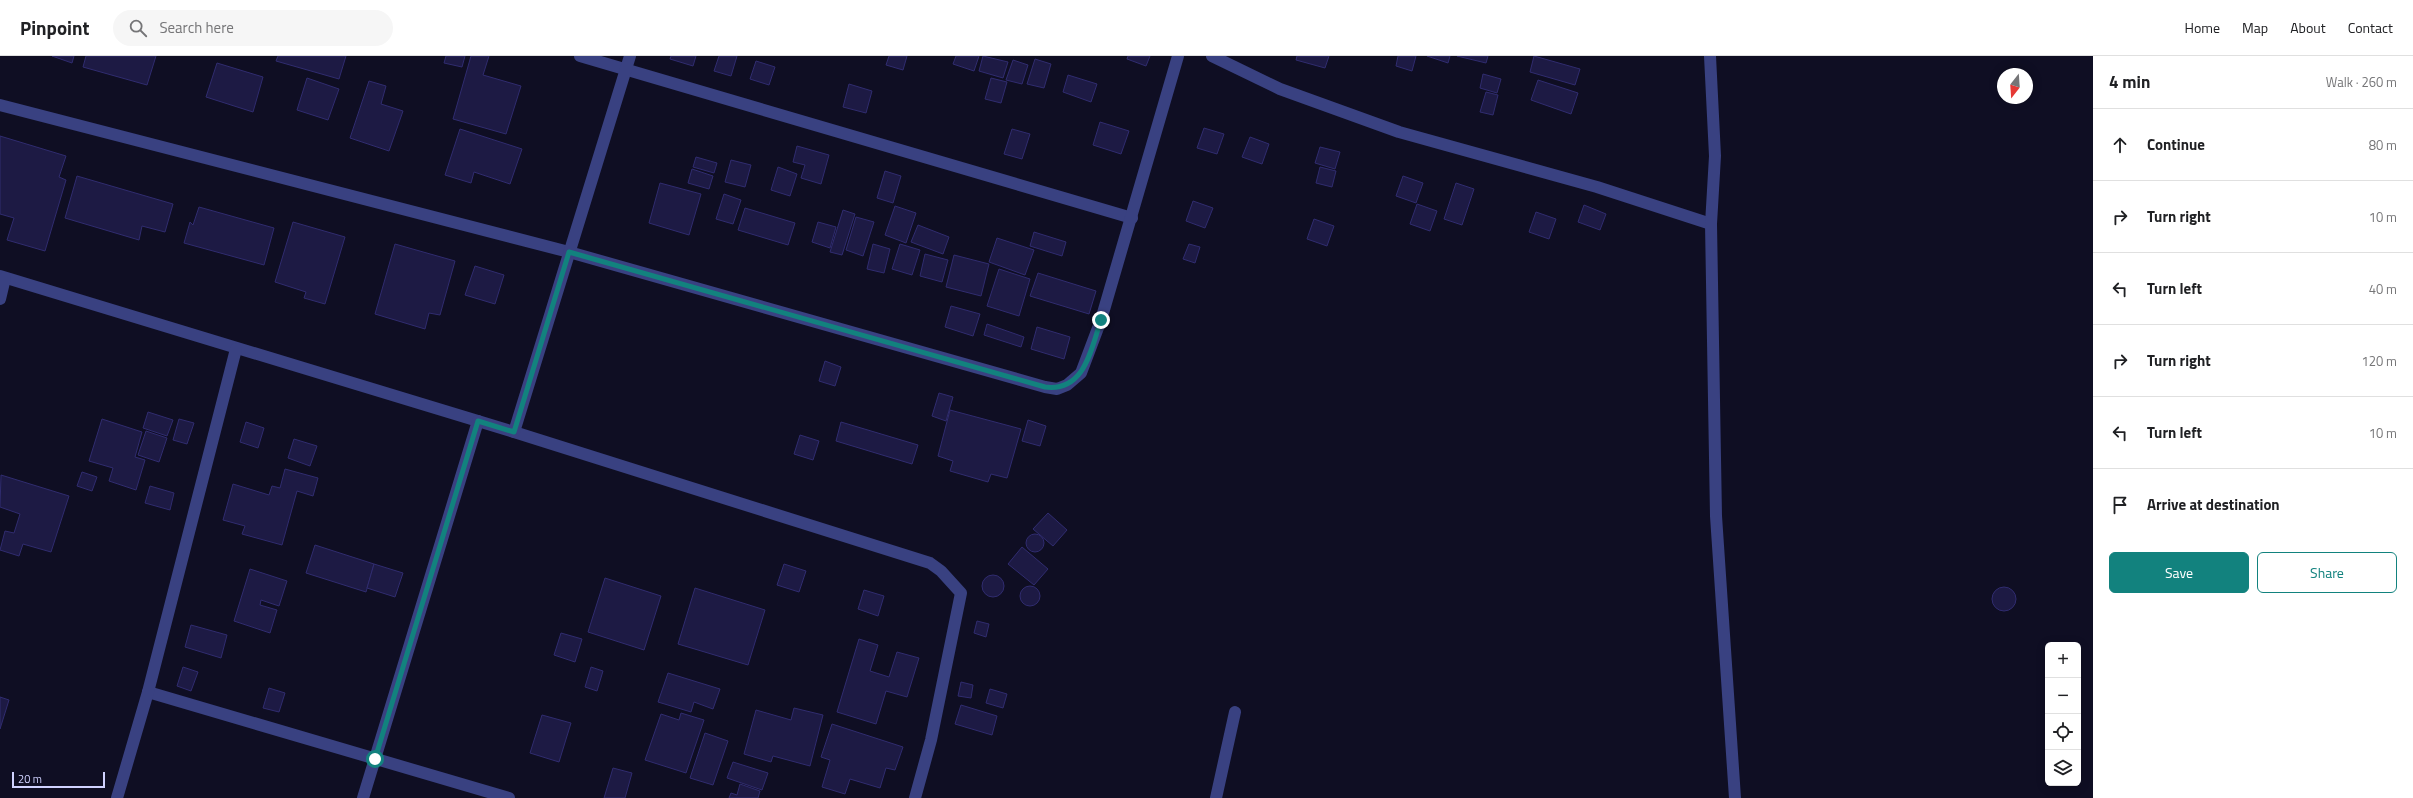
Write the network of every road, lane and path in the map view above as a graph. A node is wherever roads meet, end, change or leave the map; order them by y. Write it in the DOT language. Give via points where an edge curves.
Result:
graph roads {
  1 [pos="580,56"];
  2 [pos="630,56"];
  3 [pos="1178,56"];
  4 [pos="1212,56"];
  5 [pos="1710,56"];
  6 [pos="626,69"];
  7 [pos="0,105"];
  8 [pos="1132,218"];
  9 [pos="1711,224"];
  10 [pos="569,252"];
  11 [pos="3,277"];
  12 [pos="0,299"];
  13 [pos="236,348"];
  14 [pos="478,421"];
  15 [pos="514,432"];
  16 [pos="148,692"];
  17 [pos="1235,712"];
  18 [pos="375,759"];
  19 [pos="117,798"];
  20 [pos="363,798"];
  21 [pos="510,798"];
  22 [pos="915,798"];
  23 [pos="1216,798"];
  24 [pos="1735,798"];
  1 -- 6 [label="street"];
  2 -- 6 [label="street"];
  3 -- 8 [label="street"];
  4 -- 9 [label="street" via="1280,89 1400,132 1597,187"];
  5 -- 9 [label="street" via="1715,156"];
  6 -- 8 [label="street"];
  6 -- 10 [label="street"];
  7 -- 10 [label="street"];
  8 -- 10 [label="street" via="1082,373 1067,385 1057,389"];
  9 -- 24 [label="street" via="1716,516"];
  10 -- 15 [label="street"];
  11 -- 12 [label="street"];
  11 -- 13 [label="street"];
  13 -- 14 [label="street"];
  13 -- 16 [label="street"];
  14 -- 15 [label="street"];
  14 -- 18 [label="street"];
  15 -- 22 [label="street" via="908,555 930,563 941,571 961,593 931,740"];
  16 -- 18 [label="street"];
  16 -- 19 [label="street"];
  17 -- 23 [label="street"];
  18 -- 20 [label="street"];
  18 -- 21 [label="street"];
}
